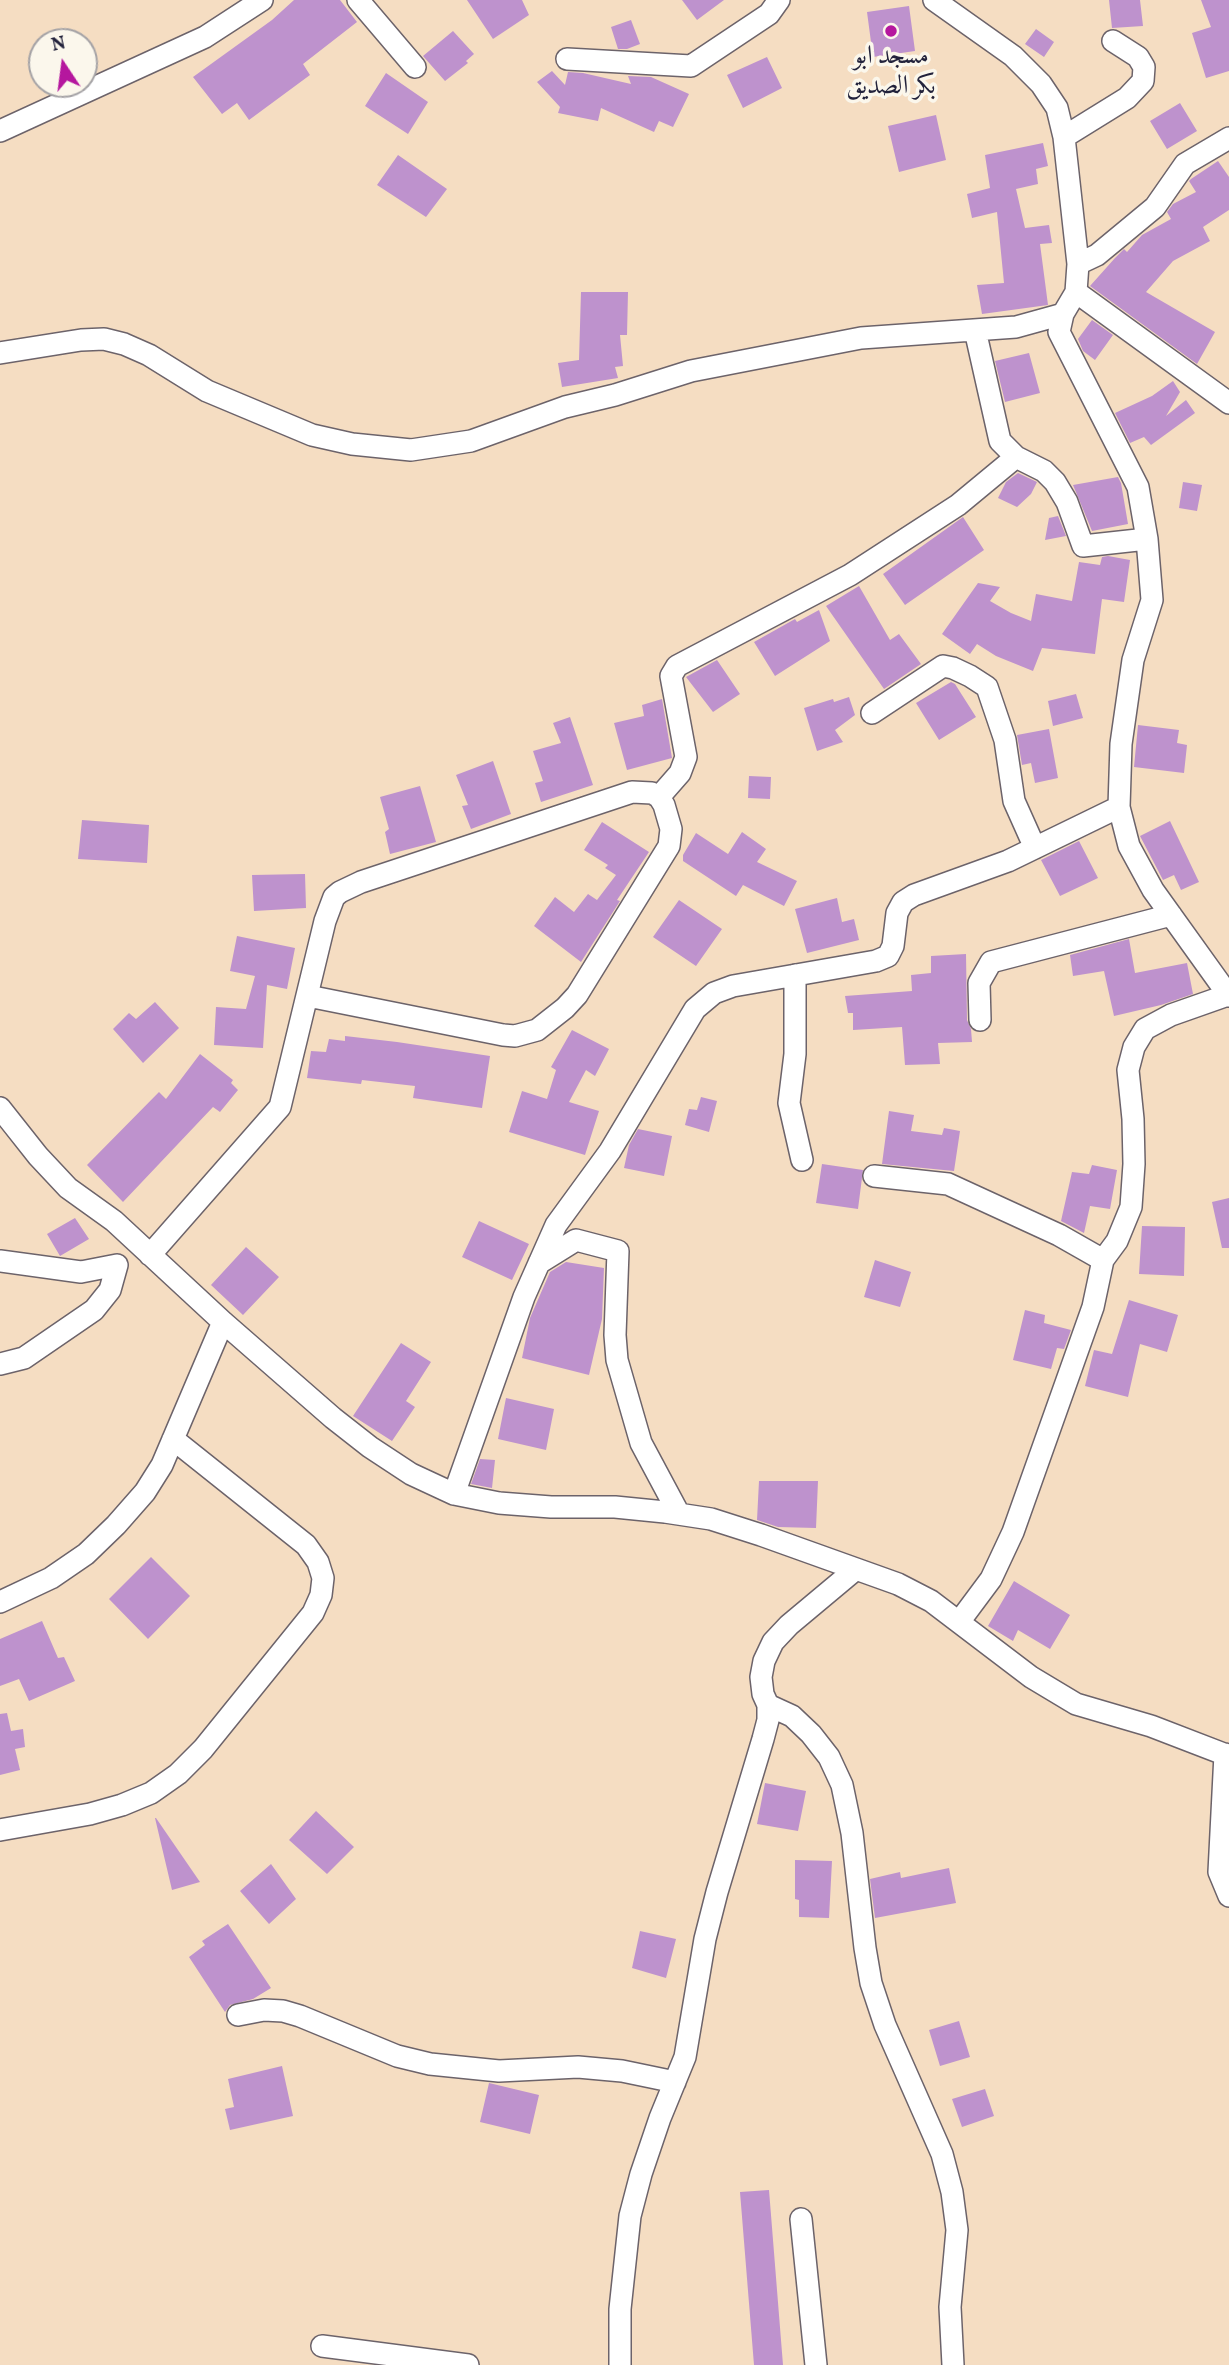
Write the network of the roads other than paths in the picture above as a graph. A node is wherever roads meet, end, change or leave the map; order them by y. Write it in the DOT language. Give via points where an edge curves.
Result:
graph roads {
  1 [pos="358,0"];
  2 [pos="779,0"];
  3 [pos="934,0"];
  4 [pos="253,3"];
  5 [pos="1113,41"];
  6 [pos="567,59"];
  7 [pos="415,67"];
  8 [pos="0,131"];
  9 [pos="1064,137"];
  10 [pos="1229,138"];
  11 [pos="1078,264"];
  12 [pos="1076,292"];
  13 [pos="1063,314"];
  14 [pos="975,331"];
  15 [pos="0,353"];
  16 [pos="1229,403"];
  17 [pos="1016,457"];
  18 [pos="1147,539"];
  19 [pos="872,713"];
  20 [pos="659,797"];
  21 [pos="1119,807"];
  22 [pos="1035,848"];
  23 [pos="1171,915"];
  24 [pos="795,975"];
  25 [pos="308,996"];
  26 [pos="1229,996"];
  27 [pos="980,1020"];
  28 [pos="0,1108"];
  29 [pos="802,1160"];
  30 [pos="873,1176"];
  31 [pos="150,1255"];
  32 [pos="1103,1260"];
  33 [pos="0,1261"];
  34 [pos="539,1263"];
  35 [pos="223,1322"];
  36 [pos="0,1364"];
  37 [pos="173,1439"];
  38 [pos="454,1494"];
  39 [pos="679,1514"];
  40 [pos="856,1569"];
  41 [pos="0,1602"];
  42 [pos="960,1622"];
  43 [pos="768,1705"];
  44 [pos="1227,1755"];
  45 [pos="0,1830"];
  46 [pos="1229,1896"];
  47 [pos="238,2015"];
  48 [pos="674,2082"];
  49 [pos="802,2220"];
  50 [pos="322,2346"];
  51 [pos="468,2365"];
  52 [pos="620,2365"];
  53 [pos="816,2365"];
  54 [pos="953,2365"];
  1 -- 7 [label="street"];
  2 -- 6 [label="street" via="769,14 691,66"];
  3 -- 9 [label="street" via="1013,57 1041,84 1056,108"];
  4 -- 8 [label="street" via="205,37"];
  5 -- 9 [label="street" via="1138,57 1144,67 1143,81 1127,98"];
  9 -- 11 [label="street"];
  10 -- 11 [label="street" via="1185,164 1155,207 1097,255"];
  11 -- 12 [label="street"];
  12 -- 13 [label="street"];
  12 -- 16 [label="street"];
  13 -- 14 [label="street" via="1016,327"];
  13 -- 18 [label="street" via="1059,332 1138,487"];
  14 -- 15 [label="street" via="861,338 691,371 565,407 471,441 411,450 312,435 207,391 149,355 104,339"];
  14 -- 17 [label="street" via="1000,441"];
  17 -- 18 [label="street" via="1055,482 1083,546"];
  17 -- 20 [label="street" via="958,505 850,575 677,666 671,676 686,757 680,773"];
  18 -- 21 [label="street" via="1152,600 1133,660 1121,744"];
  19 -- 22 [label="street" via="943,666 986,687 1005,740 1014,801"];
  20 -- 25 [label="street" via="646,791 632,792 340,892 325,921"];
  20 -- 25 [label="street" via="671,829 670,846 577,995 537,1030 503,1035"];
  21 -- 22 [label="street"];
  21 -- 23 [label="street" via="1129,846"];
  22 -- 24 [label="street" via="903,902 888,956"];
  23 -- 26 [label="street"];
  23 -- 27 [label="street" via="991,962 979,983"];
  24 -- 29 [label="street" via="795,1054 789,1103"];
  24 -- 34 [label="street" via="733,986 714,993 695,1009 610,1151 556,1226"];
  25 -- 31 [label="street" via="280,1107"];
  26 -- 32 [label="street" via="1145,1028 1134,1047 1128,1070 1134,1164 1131,1207 1117,1241"];
  28 -- 31 [label="street" via="68,1188"];
  30 -- 32 [label="street" via="948,1184"];
  31 -- 35 [label="street"];
  32 -- 42 [label="street" via="1093,1307 1013,1532 991,1579"];
  33 -- 36 [label="street" via="80,1272 117,1265 110,1290 94,1310 24,1358"];
  34 -- 38 [label="street"];
  34 -- 39 [label="street" via="576,1240 618,1251 617,1360 641,1443"];
  35 -- 37 [label="street"];
  35 -- 38 [label="street" via="370,1447 411,1474"];
  37 -- 41 [label="street" via="145,1492 86,1554"];
  37 -- 45 [label="street" via="306,1545 323,1578 321,1595 313,1613 178,1774 151,1793 121,1805"];
  38 -- 39 [label="street" via="499,1503"];
  39 -- 40 [label="street" via="711,1519"];
  40 -- 42 [label="street" via="898,1584"];
  40 -- 43 [label="street" via="773,1642 761,1677"];
  42 -- 44 [label="street" via="1031,1677 1076,1704"];
  43 -- 48 [label="street" via="764,1739 705,1939 685,2057"];
  43 -- 54 [label="street" via="792,1716 811,1734 842,1785 871,1983 942,2154 952,2192 957,2230 950,2307"];
  44 -- 46 [label="street" via="1219,1872"];
  47 -- 48 [label="street" via="283,2011 397,2056 430,2064 499,2071 578,2067"];
  48 -- 52 [label="street" via="630,2216 620,2309"];
  49 -- 53 [label="street"];
  50 -- 51 [label="street"];
}
